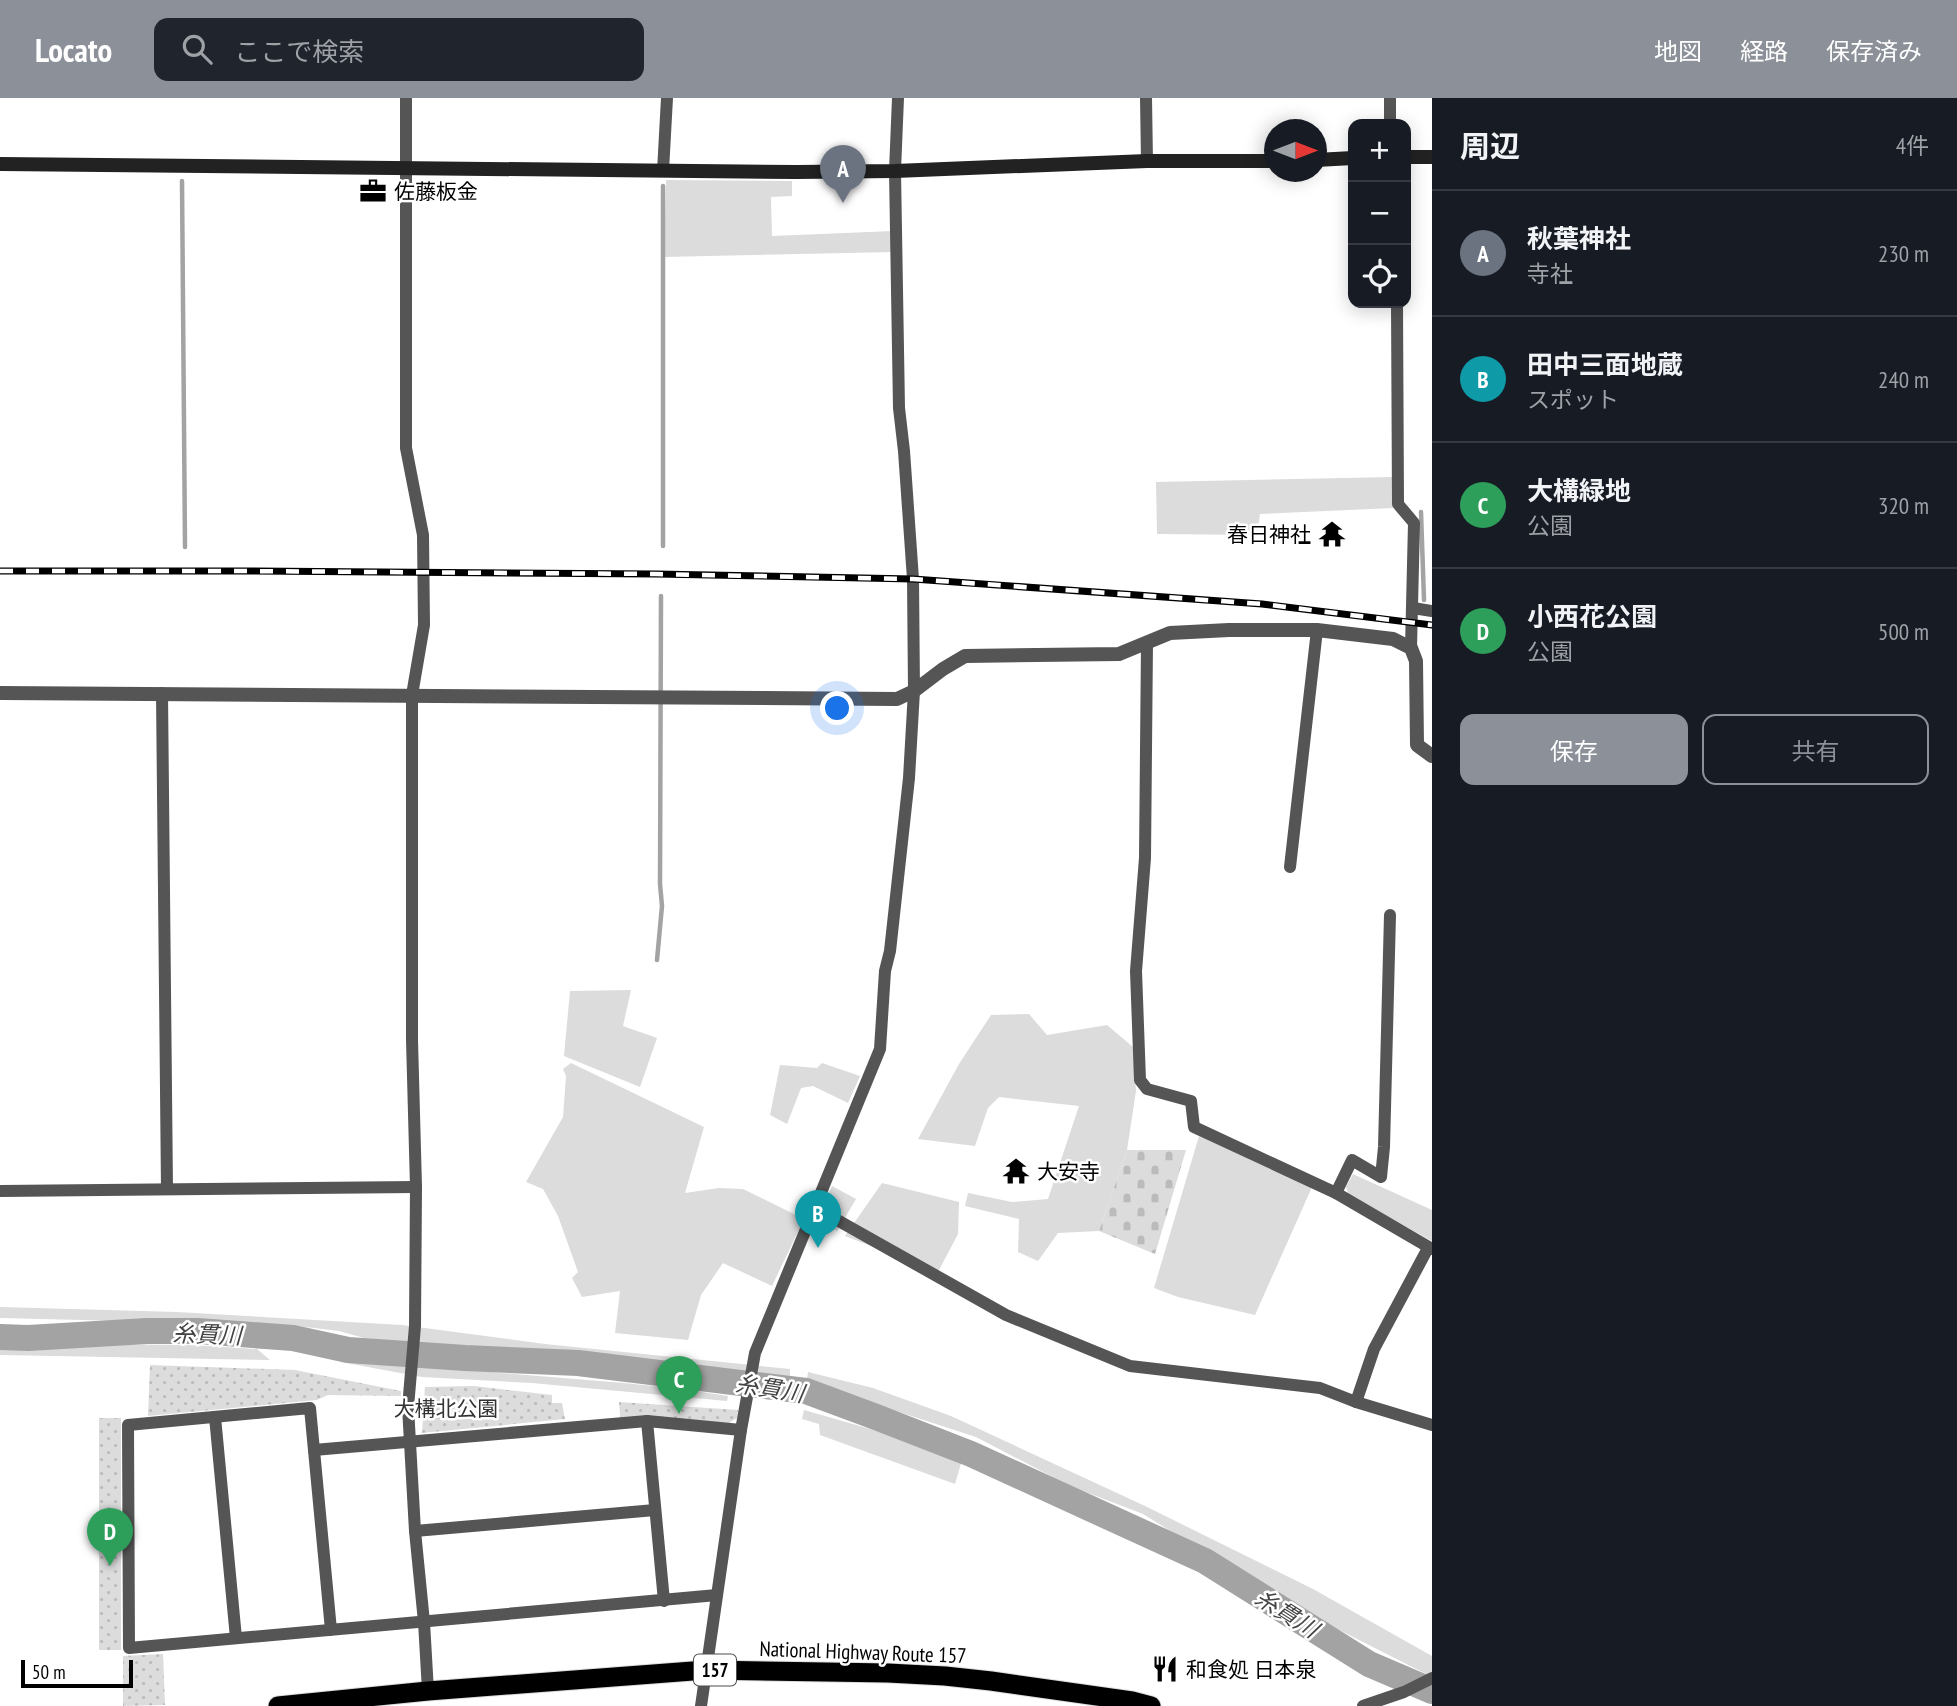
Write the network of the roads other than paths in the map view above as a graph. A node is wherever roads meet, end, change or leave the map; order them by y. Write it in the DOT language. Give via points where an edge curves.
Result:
graph roads {
  1 [pos="406,98"];
  2 [pos="667,98"];
  3 [pos="898,98"];
  4 [pos="1146,98"];
  5 [pos="1390,98"];
  6 [pos="1390,119"];
  7 [pos="1411,157"];
  8 [pos="1432,157"];
  9 [pos="1348,158"];
  10 [pos="1327,159"];
  11 [pos="1264,161"];
  12 [pos="1147,162"];
  13 [pos="0,164"];
  14 [pos="407,168"];
  15 [pos="663,171"];
  16 [pos="895,171"];
  17 [pos="1397,308"];
  18 [pos="1413,608"];
  19 [pos="1432,611"];
  20 [pos="1317,630"];
  21 [pos="1147,642"];
  22 [pos="1411,648"];
  23 [pos="914,691"];
  24 [pos="0,693"];
  25 [pos="162,693"];
  26 [pos="412,695"];
  27 [pos="1432,756"];
  28 [pos="1290,867"];
  29 [pos="1390,915"];
  30 [pos="416,1187"];
  31 [pos="167,1189"];
  32 [pos="0,1191"];
  33 [pos="1336,1192"];
  34 [pos="814,1207"];
  35 [pos="1430,1248"];
  36 [pos="1356,1402"];
  37 [pos="215,1417"];
  38 [pos="648,1421"];
  39 [pos="1432,1424"];
  40 [pos="741,1430"];
  41 [pos="409,1441"];
  42 [pos="314,1450"];
  43 [pos="655,1510"];
  44 [pos="415,1531"];
  45 [pos="717,1595"];
  46 [pos="664,1601"];
  47 [pos="425,1622"];
  48 [pos="331,1630"];
  49 [pos="236,1639"];
  50 [pos="706,1670"];
  51 [pos="1432,1678"];
  52 [pos="428,1691"];
  53 [pos="278,1706"];
  54 [pos="701,1706"];
  55 [pos="1151,1706"];
  56 [pos="1363,1706"];
  1 -- 14 [label="street"];
  2 -- 15 [label="street"];
  3 -- 16 [label="street"];
  4 -- 12 [label="street"];
  5 -- 6 [label="street"];
  7 -- 8 [label="main road"];
  9 -- 10 [label="main road"];
  11 -- 12 [label="main road"];
  12 -- 16 [label="main road"];
  13 -- 14 [label="main road"];
  14 -- 15 [label="main road"];
  14 -- 26 [label="street" via="406,448 423,535 425,625"];
  15 -- 16 [label="main road"];
  16 -- 23 [label="street" via="899,408 913,579"];
  17 -- 18 [label="street" via="1398,504 1414,523"];
  18 -- 19 [label="street"];
  18 -- 22 [label="street"];
  20 -- 21 [label="street" via="1170,634"];
  20 -- 22 [label="street" via="1393,639"];
  20 -- 28 [label="street"];
  21 -- 23 [label="street" via="1119,654 965,656"];
  21 -- 33 [label="street" via="1146,858 1136,971 1140,1080 1147,1089 1191,1101 1194,1127"];
  22 -- 27 [label="street" via="1416,661 1417,745"];
  23 -- 26 [label="street" via="897,699"];
  23 -- 34 [label="street" via="880,1049"];
  24 -- 25 [label="street"];
  25 -- 26 [label="street"];
  25 -- 31 [label="street"];
  26 -- 30 [label="street" via="411,1040"];
  29 -- 33 [label="street" via="1381,1177 1352,1160"];
  30 -- 31 [label="street"];
  30 -- 41 [label="street"];
  31 -- 32 [label="street"];
  33 -- 35 [label="street"];
  34 -- 36 [label="street" via="1006,1315 1130,1366 1320,1388"];
  34 -- 40 [label="street" via="755,1353"];
  35 -- 36 [label="street" via="1374,1349"];
  36 -- 39 [label="street"];
  37 -- 42 [label="street" via="310,1408"];
  37 -- 49 [label="street"];
  37 -- 49 [label="street" via="128,1425 130,1648"];
  38 -- 40 [label="street"];
  38 -- 41 [label="street"];
  38 -- 43 [label="street"];
  40 -- 45 [label="street"];
  41 -- 42 [label="street"];
  41 -- 44 [label="street"];
  42 -- 48 [label="street"];
  43 -- 44 [label="street"];
  43 -- 46 [label="street"];
  44 -- 47 [label="street"];
  45 -- 46 [label="street"];
  45 -- 50 [label="street"];
  46 -- 47 [label="street"];
  47 -- 48 [label="street"];
  47 -- 52 [label="street"];
  48 -- 49 [label="street"];
  50 -- 52 [label="highway, National Highway Route 157 / 157"];
  50 -- 54 [label="street"];
  50 -- 55 [label="highway, National Highway Route 157 / 157" via="945,1676"];
  51 -- 56 [label="street"];
  52 -- 53 [label="highway, National Highway Route 157 / 157"];
}
